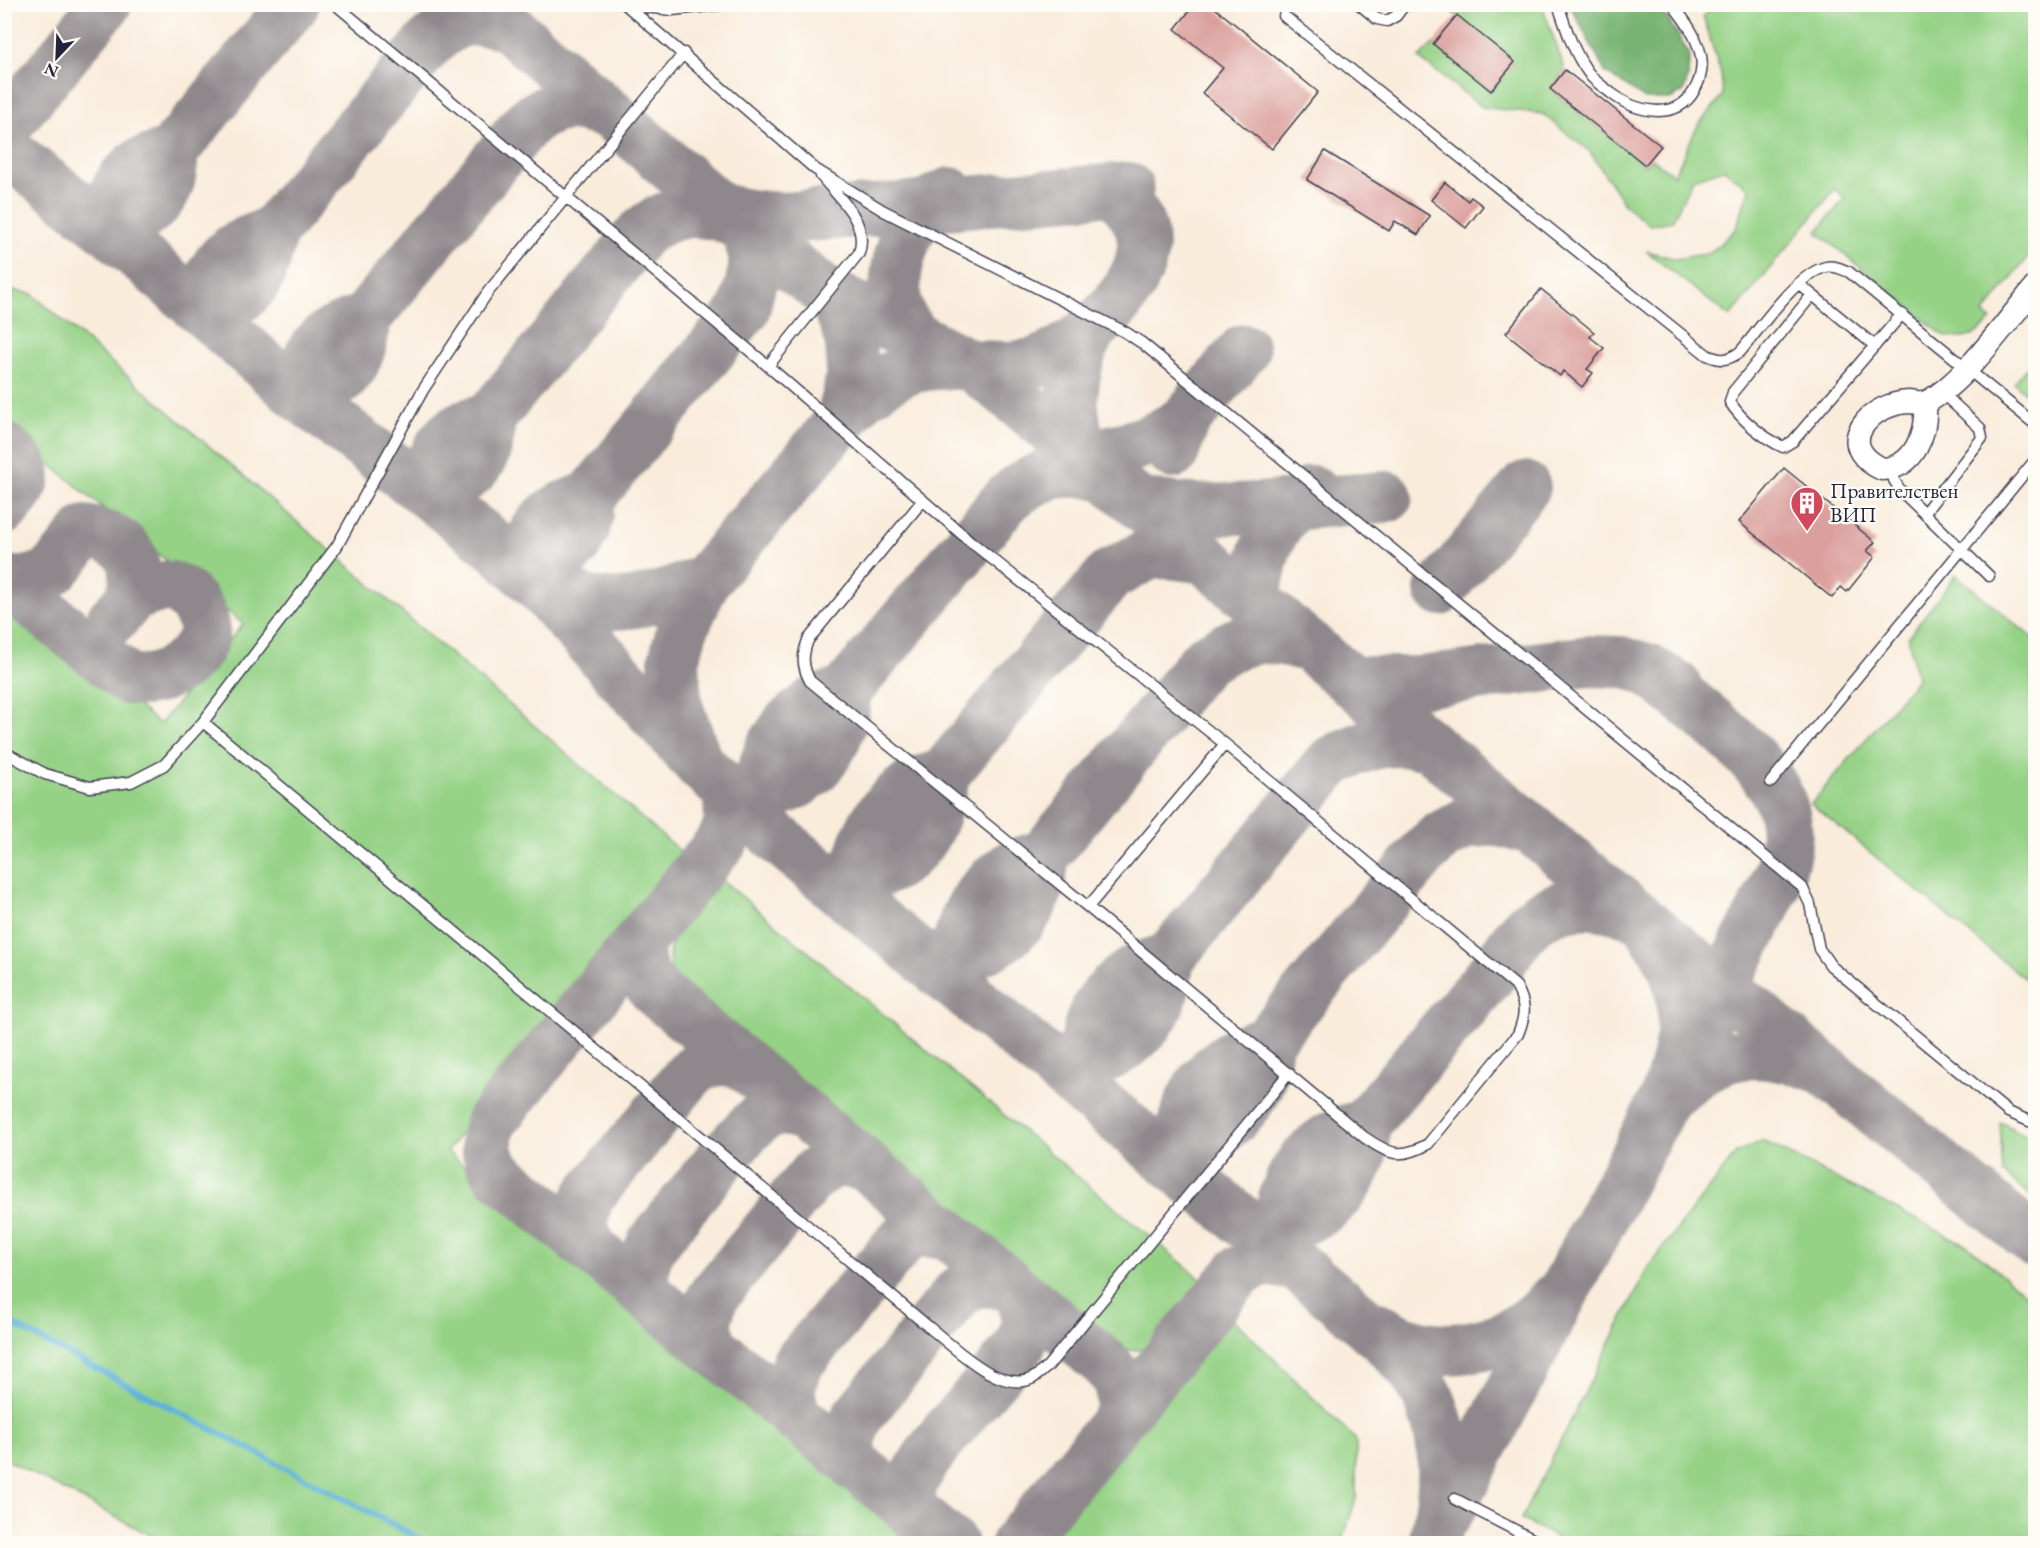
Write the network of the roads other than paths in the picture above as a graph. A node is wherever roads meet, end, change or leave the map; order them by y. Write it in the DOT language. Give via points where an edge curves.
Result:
graph roads {
  1 [pos="335,4"];
  2 [pos="727,4"];
  3 [pos="1359,4"];
  4 [pos="1405,4"];
  5 [pos="1558,4"];
  6 [pos="1672,4"];
  7 [pos="626,5"];
  8 [pos="707,6"];
  9 [pos="1284,16"];
  10 [pos="684,53"];
  11 [pos="815,169"];
  12 [pos="566,198"];
  13 [pos="1799,284"];
  14 [pos="2036,286"];
  15 [pos="1812,295"];
  16 [pos="1902,314"];
  17 [pos="1875,346"];
  18 [pos="768,366"];
  19 [pos="1968,369"];
  20 [pos="1932,398"];
  21 [pos="2036,425"];
  22 [pos="2036,459"];
  23 [pos="1892,469"];
  24 [pos="923,500"];
  25 [pos="1924,512"];
  26 [pos="1962,547"];
  27 [pos="1989,576"];
  28 [pos="203,722"];
  29 [pos="1225,744"];
  30 [pos="4,752"];
  31 [pos="1771,782"];
  32 [pos="1088,907"];
  33 [pos="1289,1073"];
  34 [pos="2036,1124"];
  35 [pos="1455,1499"];
  36 [pos="1542,1544"];
  1 -- 12 [label="lane"];
  2 -- 8 [label="lane"];
  3 -- 4 [label="lane" via="1377,19 1387,21"];
  5 -- 6 [label="lane" via="1572,45 1591,77 1619,99 1648,111 1673,111 1689,100 1700,80 1701,56 1688,24"];
  7 -- 8 [label="lane" via="672,10"];
  7 -- 10 [label="lane"];
  9 -- 13 [label="lane" via="1707,355 1730,360"];
  10 -- 11 [label="lane"];
  10 -- 12 [label="lane"];
  11 -- 18 [label="lane" via="856,221 863,241 859,253"];
  11 -- 34 [label="lane" via="884,211 1142,343 1802,887 1810,904 1819,949 1831,966 2008,1112"];
  12 -- 18 [label="lane"];
  12 -- 28 [label="lane" via="488,292 454,340 337,546"];
  13 -- 15 [label="lane"];
  13 -- 16 [label="lane" via="1815,271 1839,267"];
  14 -- 19 [label="street"];
  15 -- 17 [label="lane"];
  15 -- 17 [label="lane" via="1733,392 1730,402 1736,412 1773,442 1783,447 1793,441"];
  16 -- 17 [label="lane"];
  16 -- 19 [label="lane"];
  18 -- 24 [label="lane"];
  19 -- 20 [label="street"];
  19 -- 21 [label="lane"];
  20 -- 23 [label="street" via="1919,442 1911,456"];
  20 -- 23 [label="street" via="1882,409 1862,428 1857,446 1862,455 1882,469"];
  20 -- 25 [label="lane" via="1980,428 1982,438"];
  22 -- 26 [label="lane"];
  23 -- 25 [label="lane" via="1900,490"];
  24 -- 29 [label="lane"];
  24 -- 32 [label="lane" via="812,633 802,654 803,669 810,681"];
  25 -- 26 [label="lane"];
  26 -- 27 [label="lane"];
  26 -- 31 [label="lane"];
  28 -- 30 [label="lane" via="164,765 131,782 90,787 45,774"];
  28 -- 33 [label="lane" via="978,1366 1012,1381 1031,1379 1048,1366"];
  29 -- 32 [label="lane"];
  29 -- 33 [label="lane" via="1516,986 1525,1003 1518,1034 1428,1144 1413,1153 1383,1150"];
  32 -- 33 [label="lane"];
  35 -- 36 [label="lane"];
}
